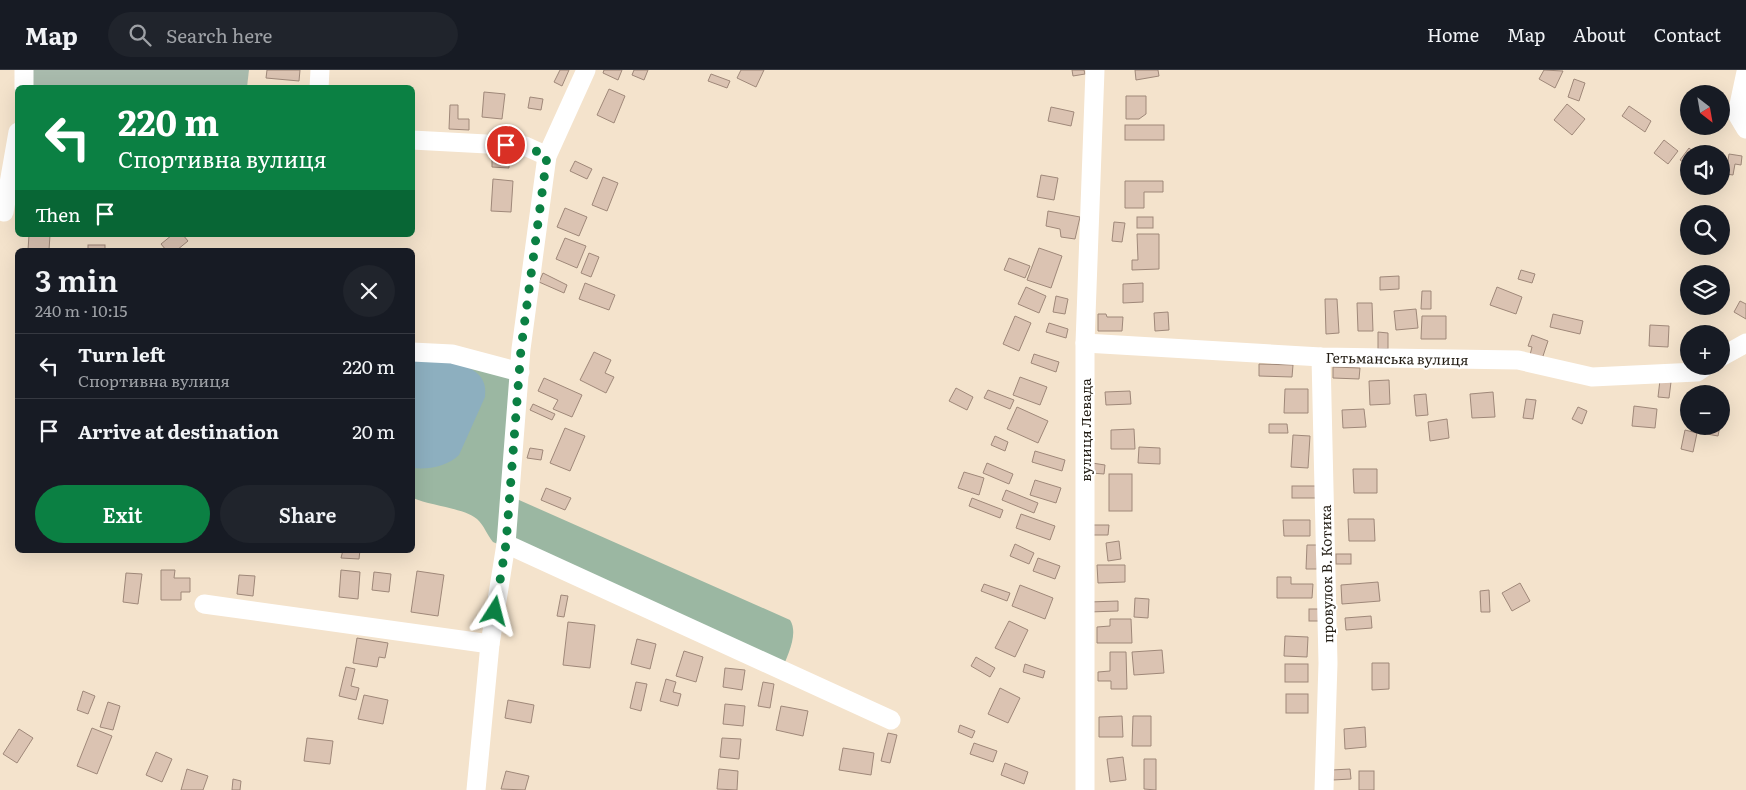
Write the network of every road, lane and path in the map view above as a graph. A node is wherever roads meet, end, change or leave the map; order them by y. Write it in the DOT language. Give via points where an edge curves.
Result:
graph roads {
  1 [pos="24,70"];
  2 [pos="320,70"];
  3 [pos="586,70"];
  4 [pos="1095,70"];
  5 [pos="1746,72"];
  6 [pos="24,85"];
  7 [pos="319,85"];
  8 [pos="1746,129"];
  9 [pos="415,140"];
  10 [pos="15,154"];
  11 [pos="547,156"];
  12 [pos="7,212"];
  13 [pos="1085,343"];
  14 [pos="1746,343"];
  15 [pos="415,352"];
  16 [pos="1730,352"];
  17 [pos="1321,357"];
  18 [pos="520,372"];
  19 [pos="1680,373"];
  20 [pos="506,544"];
  21 [pos="204,604"];
  22 [pos="490,644"];
  23 [pos="891,720"];
  24 [pos="476,790"];
  25 [pos="1085,790"];
  26 [pos="1324,790"];
  1 -- 6 [label="street"];
  2 -- 7 [label="street"];
  3 -- 11 [label="street"];
  4 -- 13 [label="street, вулиця Левада"];
  5 -- 8 [label="street" via="1737,114"];
  9 -- 11 [label="street" via="525,146"];
  10 -- 12 [label="street"];
  11 -- 18 [label="street"];
  13 -- 17 [label="street, Гетьманська вулиця"];
  13 -- 25 [label="street, вулиця Левада"];
  14 -- 16 [label="street"];
  15 -- 18 [label="street" via="452,354"];
  17 -- 19 [label="street, Гетьманська вулиця" via="1518,360 1592,377"];
  17 -- 26 [label="street, провулок В. Котика" via="1328,663"];
  18 -- 20 [label="street"];
  20 -- 22 [label="street"];
  20 -- 23 [label="street"];
  21 -- 22 [label="street"];
  22 -- 24 [label="street"];
}
